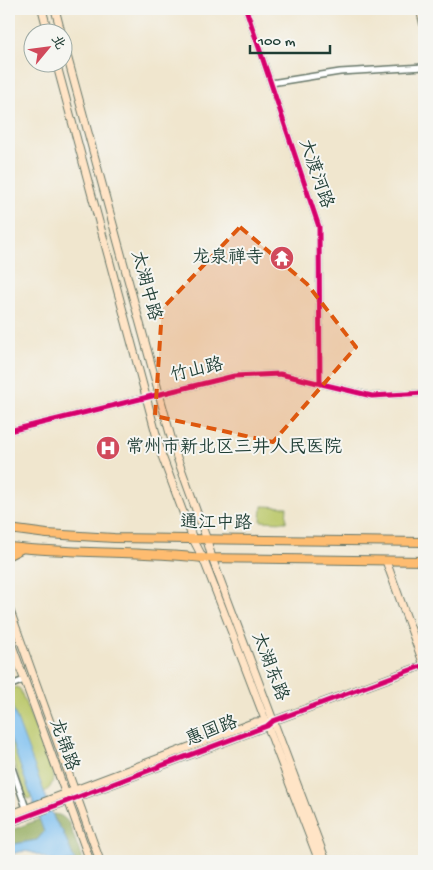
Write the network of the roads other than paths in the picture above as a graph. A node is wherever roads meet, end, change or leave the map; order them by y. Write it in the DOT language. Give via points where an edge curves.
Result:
graph roads {
  1 [pos="42,9"];
  2 [pos="55,9"];
  3 [pos="246,9"];
  4 [pos="420,9"];
  5 [pos="45,22"];
  6 [pos="58,22"];
  7 [pos="424,26"];
  8 [pos="424,66"];
  9 [pos="59,72"];
  10 [pos="72,72"];
  11 [pos="270,83"];
  12 [pos="320,384"];
  13 [pos="424,393"];
  14 [pos="159,394"];
  15 [pos="146,398"];
  16 [pos="9,431"];
  17 [pos="9,529"];
  18 [pos="193,539"];
  19 [pos="207,540"];
  20 [pos="424,542"];
  21 [pos="11,547"];
  22 [pos="23,548"];
  23 [pos="9,555"];
  24 [pos="203,558"];
  25 [pos="212,558"];
  26 [pos="386,560"];
  27 [pos="424,561"];
  28 [pos="9,608"];
  29 [pos="9,637"];
  30 [pos="424,665"];
  31 [pos="24,680"];
  32 [pos="9,686"];
  33 [pos="269,723"];
  34 [pos="9,759"];
  35 [pos="74,791"];
  36 [pos="66,798"];
  37 [pos="76,799"];
  38 [pos="32,809"];
  39 [pos="9,816"];
  40 [pos="9,823"];
  41 [pos="320,860"];
  42 [pos="90,861"];
  43 [pos="100,861"];
  1 -- 5 [label="main road"];
  2 -- 6 [label="main road"];
  3 -- 11 [label="street, 大渡河路"];
  4 -- 7 [label="main road"];
  8 -- 11 [label="street" via="340,72"];
  9 -- 15 [label="main road, 太湖中路"];
  10 -- 14 [label="main road, 太湖中路"];
  11 -- 12 [label="street, 大渡河路" via="319,227"];
  12 -- 13 [label="street, 竹山路" via="372,396"];
  12 -- 14 [label="street, 竹山路" via="280,374 234,376"];
  14 -- 15 [label="street, 竹山路"];
  14 -- 19 [label="main road, 太湖中路" via="174,452"];
  15 -- 16 [label="street, 竹山路"];
  15 -- 18 [label="main road, 太湖中路" via="162,456"];
  17 -- 18 [label="main road, 通江中路" via="114,538"];
  18 -- 19 [label="main road, 通江中路"];
  18 -- 24 [label="main road, 太湖中路"];
  19 -- 20 [label="main road, 通江中路"];
  19 -- 25 [label="main road, 太湖东路"];
  21 -- 22 [label="main road, 通江中路"];
  22 -- 23 [label="main road"];
  22 -- 24 [label="main road, 通江中路"];
  24 -- 25 [label="main road, 通江中路"];
  24 -- 33 [label="main road, 太湖东路"];
  25 -- 26 [label="main road, 通江中路"];
  25 -- 33 [label="main road, 太湖东路"];
  26 -- 27 [label="main road, 通江中路"];
  26 -- 30 [label="main road"];
  28 -- 35 [label="main road, 龙锦路"];
  29 -- 31 [label="main road, 龙锦路"];
  30 -- 33 [label="main road, 惠国路"];
  31 -- 32 [label="street"];
  31 -- 36 [label="main road, 龙锦路"];
  33 -- 35 [label="main road" via="255,722"];
  33 -- 37 [label="main road, 惠国路"];
  33 -- 41 [label="main road, 太湖东路"];
  34 -- 38 [label="street"];
  35 -- 36 [label="main road"];
  35 -- 37 [label="main road, 龙锦路"];
  36 -- 37 [label="main road, 惠国路"];
  36 -- 38 [label="main road"];
  36 -- 42 [label="main road, 龙锦路"];
  37 -- 43 [label="main road, 龙锦路"];
  38 -- 39 [label="main road"];
  38 -- 40 [label="main road"];
}
